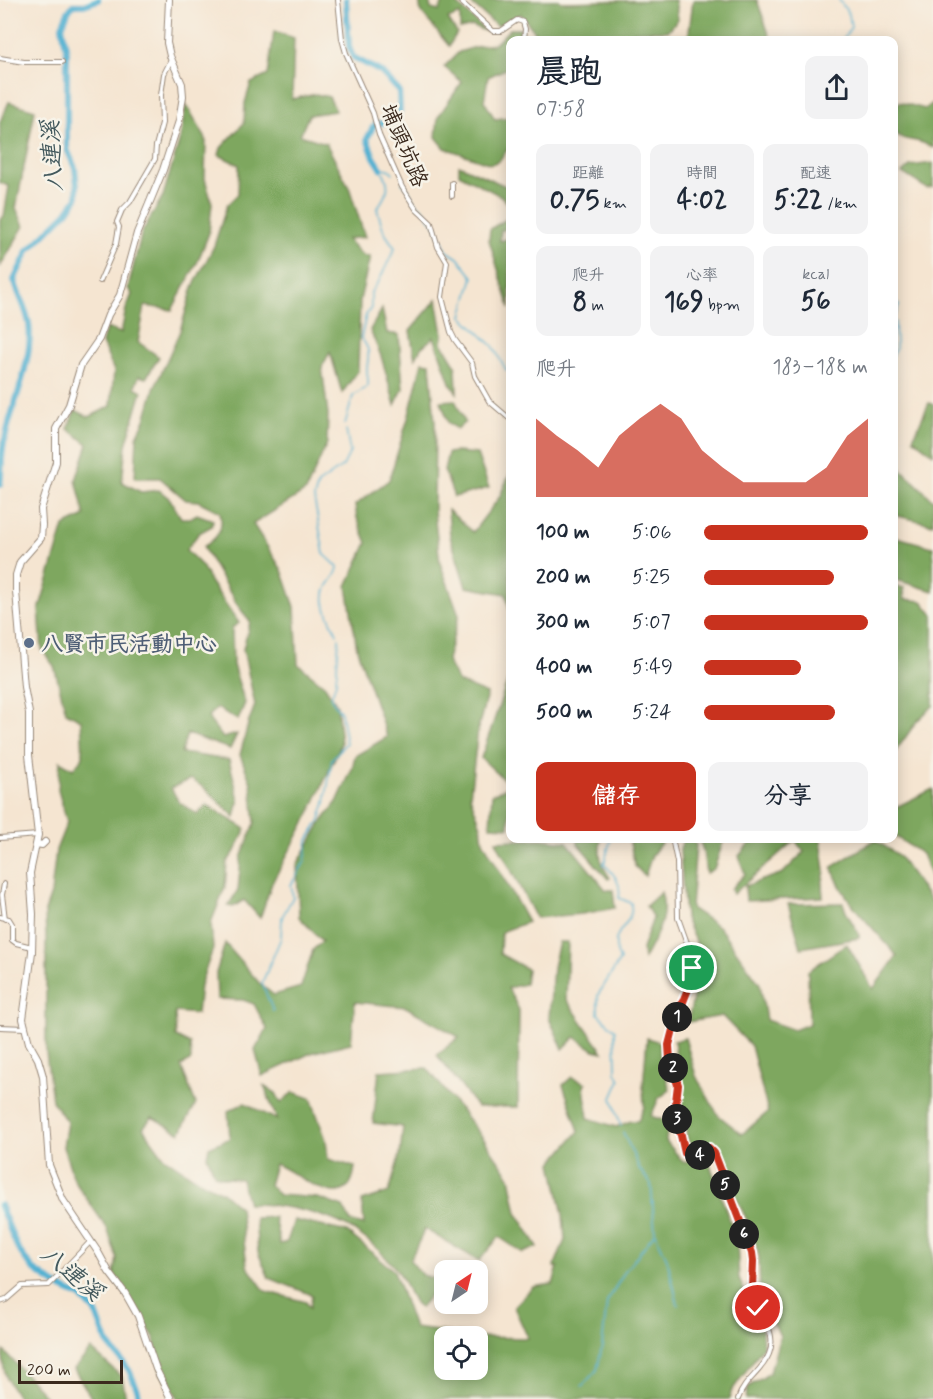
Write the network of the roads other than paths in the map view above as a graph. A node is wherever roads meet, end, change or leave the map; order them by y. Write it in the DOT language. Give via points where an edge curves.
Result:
graph roads {
  1 [pos="169,0"];
  2 [pos="338,0"];
  3 [pos="459,0"];
  4 [pos="524,36"];
  5 [pos="0,58"];
  6 [pos="171,59"];
  7 [pos="62,63"];
  8 [pos="452,183"];
  9 [pos="452,196"];
  10 [pos="100,281"];
  11 [pos="506,416"];
  12 [pos="38,835"];
  13 [pos="0,838"];
  14 [pos="45,842"];
  15 [pos="37,843"];
  16 [pos="673,843"];
  17 [pos="4,884"];
  18 [pos="2,918"];
  19 [pos="32,947"];
  20 [pos="0,1027"];
  21 [pos="26,1028"];
  22 [pos="90,1242"];
  23 [pos="0,1302"];
  24 [pos="171,1399"];
  25 [pos="738,1399"];
  1 -- 6 [label="street" via="167,36"];
  2 -- 11 [label="street, 埔頭坑路" via="346,53 383,146 416,209 431,223 447,262 442,297 451,332 472,363 489,401"];
  3 -- 4 [label="street" via="493,31 501,31 517,20 523,22"];
  5 -- 7 [label="street"];
  6 -- 10 [label="street" via="164,74 162,123 155,159 122,210 117,222 118,236"];
  6 -- 12 [label="street" via="182,84 179,122 137,233 120,295 99,339 81,365 69,405 56,429 56,462 41,509 41,538 20,562 16,575"];
  8 -- 9 [label="street"];
  12 -- 13 [label="street"];
  12 -- 15 [label="street"];
  14 -- 15 [label="street"];
  15 -- 19 [label="street" via="30,873"];
  16 -- 25 [label="street" via="678,918 692,968 669,1045 678,1085 675,1109 682,1145 691,1158 709,1148 714,1153 752,1253 752,1288 773,1343 763,1366 747,1381"];
  17 -- 18 [label="street"];
  18 -- 19 [label="street" via="12,924 12,940"];
  19 -- 21 [label="street" via="24,1011"];
  20 -- 21 [label="street"];
  21 -- 22 [label="street" via="43,1076 49,1166 63,1200"];
  22 -- 23 [label="street" via="47,1286 22,1286"];
  22 -- 24 [label="street" via="138,1316"];
}
